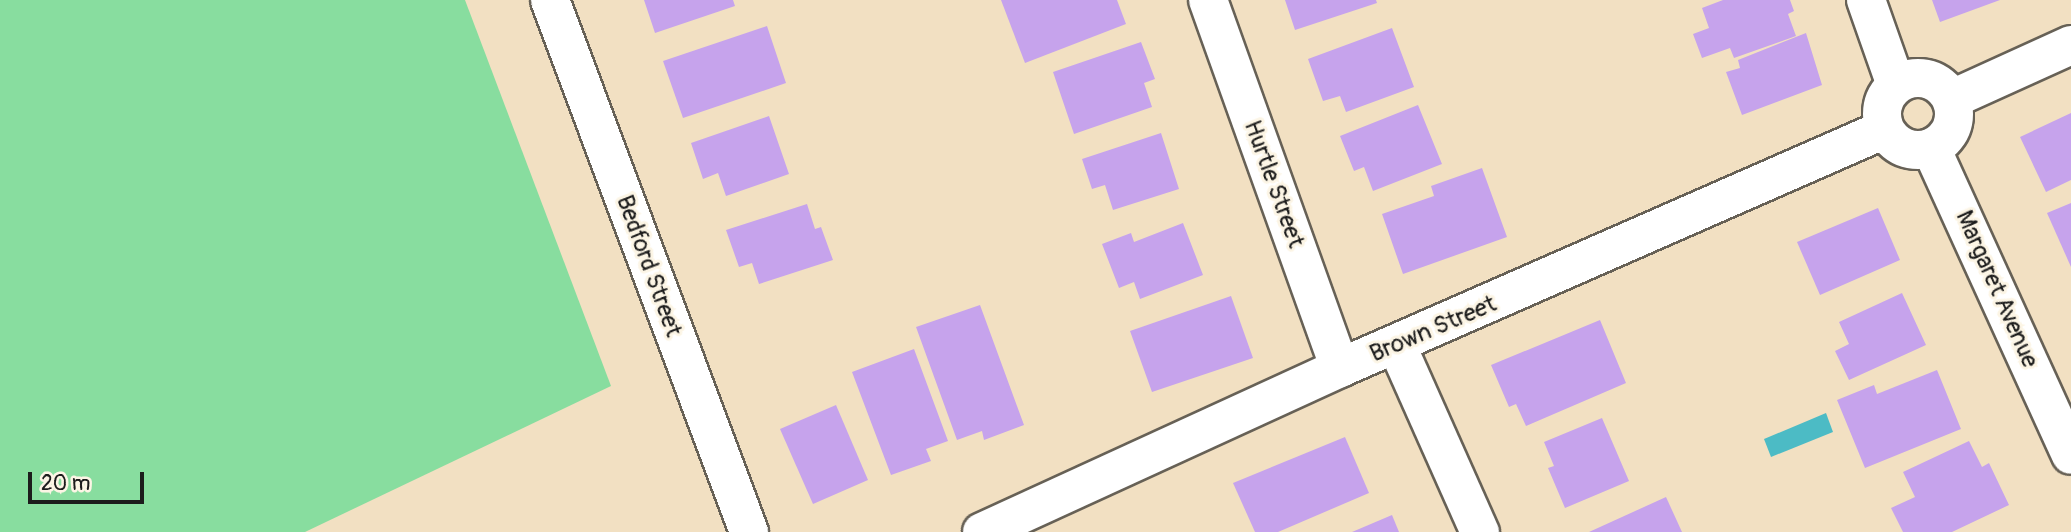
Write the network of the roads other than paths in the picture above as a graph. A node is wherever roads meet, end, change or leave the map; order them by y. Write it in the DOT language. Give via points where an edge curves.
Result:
graph roads {
  1 [pos="550,0"];
  2 [pos="1208,0"];
  3 [pos="1866,0"];
  4 [pos="2071,45"];
  5 [pos="1896,85"];
  6 [pos="1952,99"];
  7 [pos="1885,129"];
  8 [pos="1931,148"];
  9 [pos="1397,346"];
  10 [pos="1340,368"];
  11 [pos="2067,438"];
  12 [pos="749,532"];
  13 [pos="982,532"];
  14 [pos="1480,532"];
  1 -- 12 [label="street, Bedford Street"];
  2 -- 10 [label="street, Hurtle Street"];
  3 -- 5 [label="street"];
  4 -- 6 [label="street"];
  5 -- 6 [label="street" via="1920,77 1933,80"];
  5 -- 7 [label="street" via="1883,105"];
  6 -- 8 [label="street" via="1953,124 1947,136"];
  7 -- 8 [label="street" via="1900,146"];
  7 -- 9 [label="street, Brown Street"];
  8 -- 11 [label="street, Margaret Avenue"];
  9 -- 10 [label="street, Brown Street"];
  9 -- 14 [label="street"];
  10 -- 13 [label="street, Brown Street"];
}
